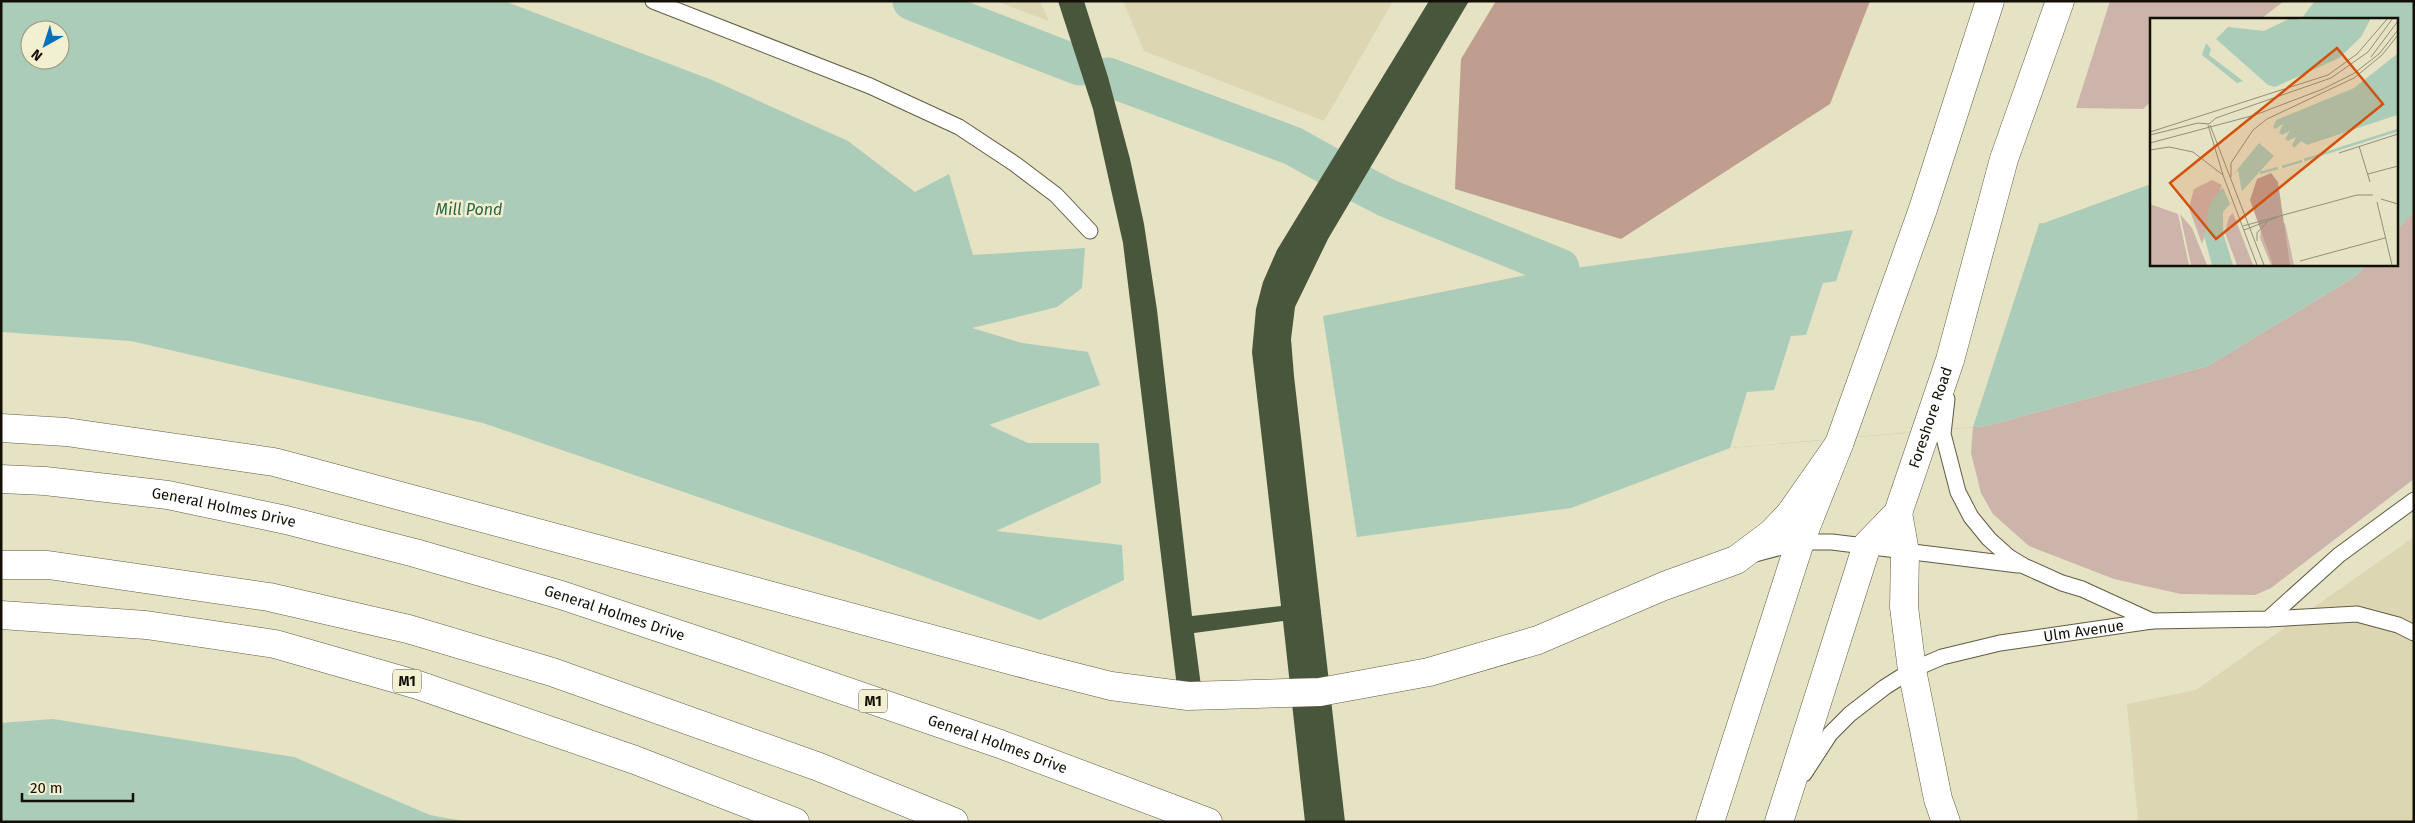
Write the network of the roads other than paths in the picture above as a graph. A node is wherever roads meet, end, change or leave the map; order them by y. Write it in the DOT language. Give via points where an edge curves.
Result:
graph roads {
  1 [pos="653,1"];
  2 [pos="1990,1"];
  3 [pos="2060,1"];
  4 [pos="1090,230"];
  5 [pos="1,428"];
  6 [pos="1932,439"];
  7 [pos="1839,444"];
  8 [pos="1,479"];
  9 [pos="2414,500"];
  10 [pos="1898,513"];
  11 [pos="1800,542"];
  12 [pos="1867,545"];
  13 [pos="1905,552"];
  14 [pos="1736,560"];
  15 [pos="1,565"];
  16 [pos="2024,566"];
  17 [pos="1,615"];
  18 [pos="2268,620"];
  19 [pos="2152,621"];
  20 [pos="2414,632"];
  21 [pos="1912,670"];
  22 [pos="1781,816"];
  23 [pos="1196,817"];
  24 [pos="794,822"];
  25 [pos="954,822"];
  26 [pos="1710,822"];
  27 [pos="1946,822"];
  1 -- 4 [label="lane" via="870,86 959,127 1016,164 1056,196"];
  2 -- 7 [label="main road" via="1923,208"];
  3 -- 6 [label="main road, Foreshore Road" via="2004,159"];
  5 -- 14 [label="main road" via="66,432 274,462 1111,686 1188,696 1320,692 1429,672 1538,640 1664,586"];
  6 -- 10 [label="main road, Foreshore Road"];
  6 -- 16 [label="lane, Ulm Avenue" via="1971,517 1999,549"];
  7 -- 11 [label="main road"];
  7 -- 14 [label="main road" via="1790,514 1767,537"];
  8 -- 23 [label="main road, General Holmes Drive / M1" via="168,495 286,520 415,553 561,595 726,650 1000,744"];
  9 -- 18 [label="lane" via="2338,555"];
  10 -- 12 [label="main road, Foreshore Road"];
  10 -- 13 [label="main road"];
  11 -- 12 [label="lane"];
  11 -- 14 [label="lane"];
  11 -- 26 [label="main road"];
  12 -- 13 [label="lane"];
  12 -- 22 [label="main road, Foreshore Road"];
  13 -- 16 [label="lane"];
  13 -- 21 [label="main road" via="1904,607"];
  15 -- 25 [label="main road" via="48,566 269,597 408,629 552,672 819,767"];
  16 -- 19 [label="lane, Ulm Avenue"];
  17 -- 24 [label="main road, M1" via="146,625 275,644 418,685 635,760"];
  18 -- 19 [label="lane"];
  18 -- 20 [label="lane" via="2357,614"];
  19 -- 21 [label="lane, Ulm Avenue" via="2000,643 1942,657"];
  21 -- 22 [label="lane, Ulm Avenue" via="1864,703 1830,734"];
  21 -- 27 [label="main road" via="1938,799"];
}
